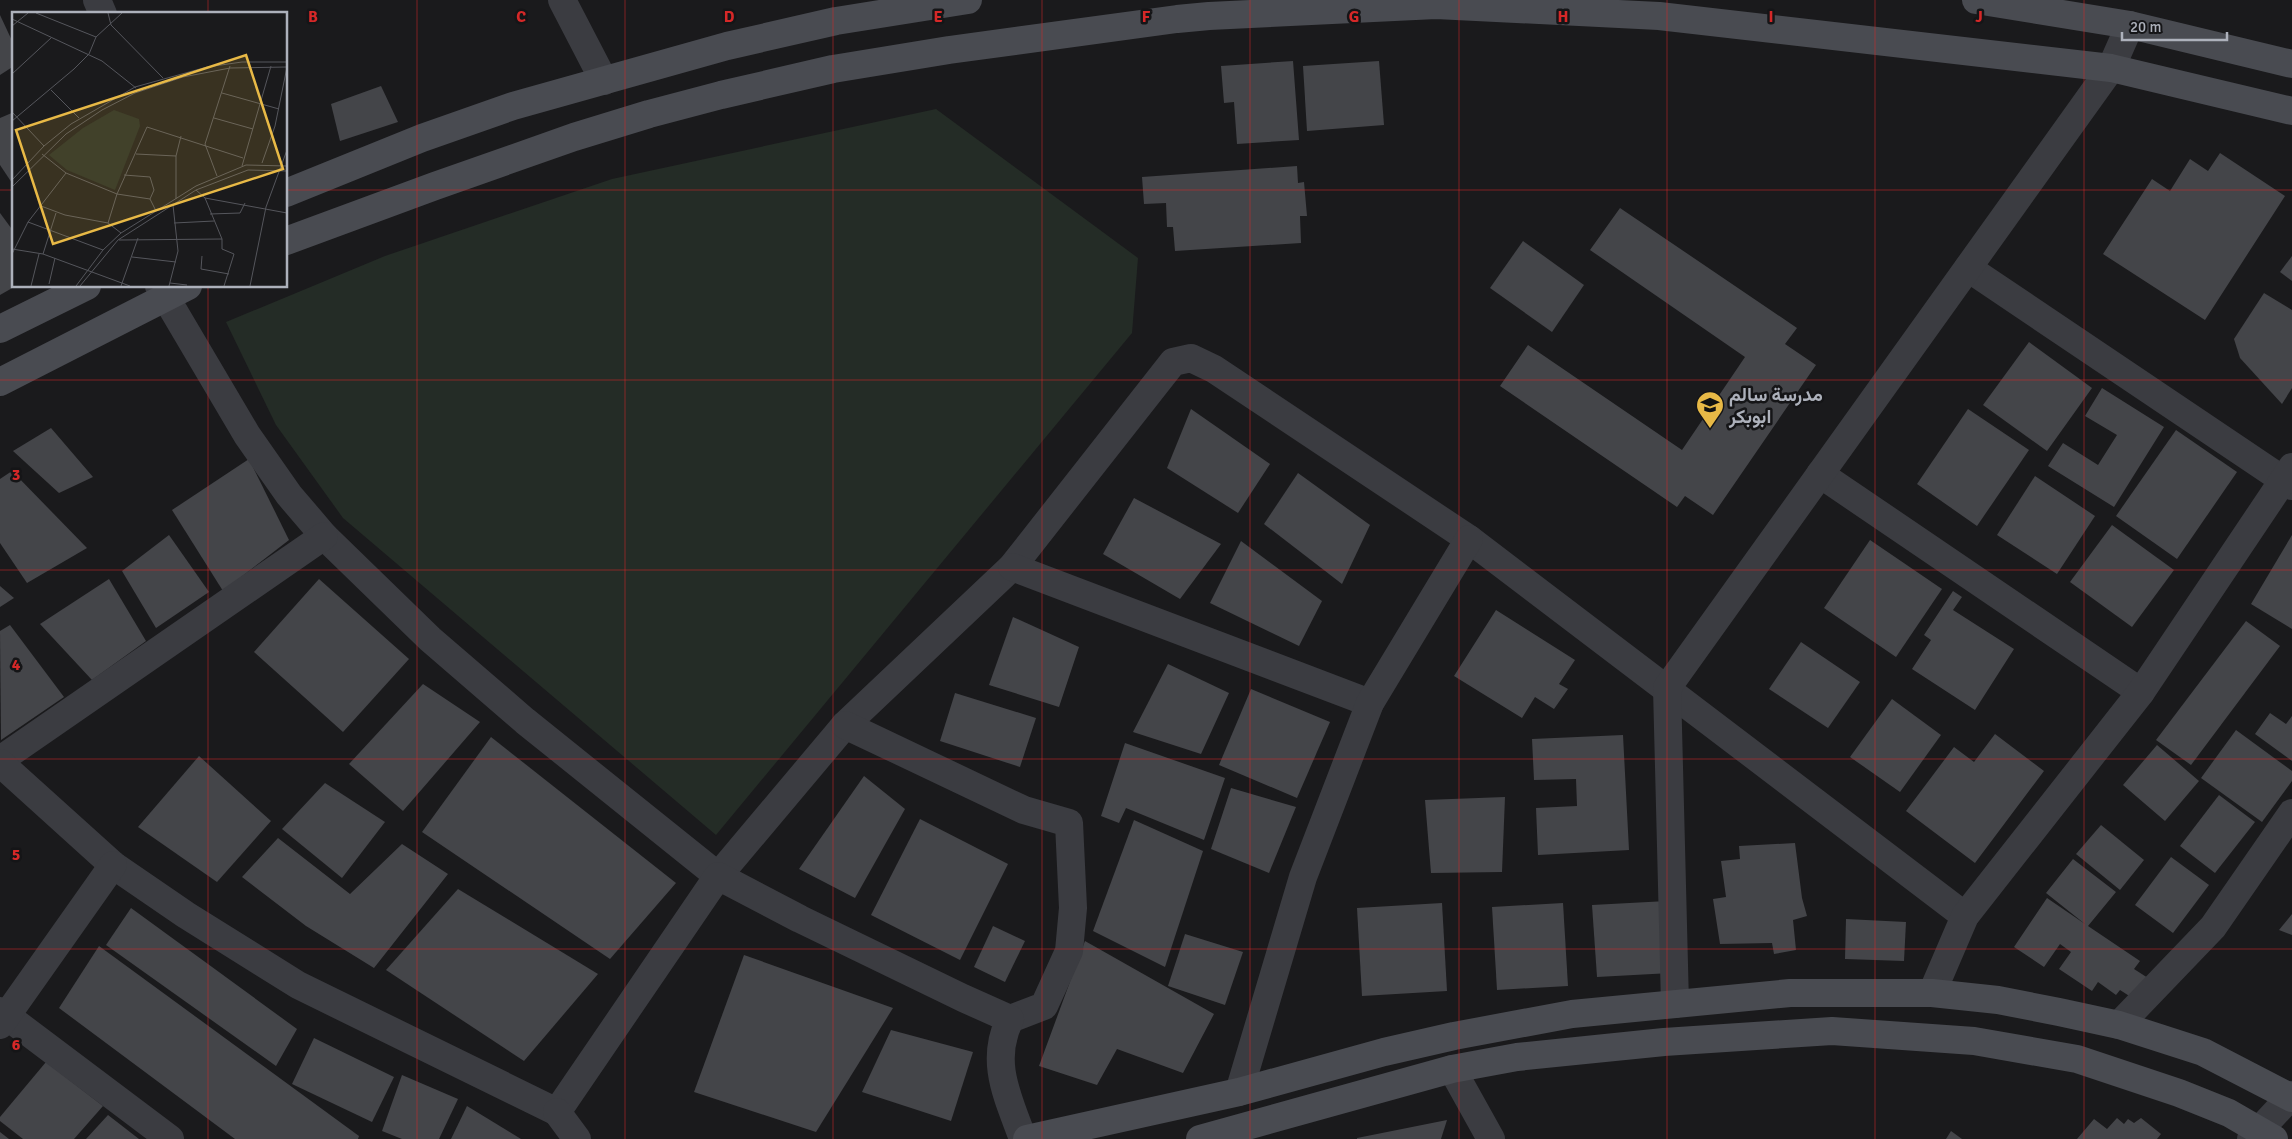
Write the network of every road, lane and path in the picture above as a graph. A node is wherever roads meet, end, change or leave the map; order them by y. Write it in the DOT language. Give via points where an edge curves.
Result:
graph roads {
  1 [pos="97,0"];
  2 [pos="562,0"];
  3 [pos="968,0"];
  4 [pos="1976,0"];
  5 [pos="1208,8"];
  6 [pos="103,12"];
  7 [pos="2130,25"];
  8 [pos="2292,64"];
  9 [pos="2112,68"];
  10 [pos="604,82"];
  11 [pos="2292,111"];
  12 [pos="288,192"];
  13 [pos="288,240"];
  14 [pos="1968,268"];
  15 [pos="83,288"];
  16 [pos="179,288"];
  17 [pos="161,292"];
  18 [pos="0,329"];
  19 [pos="0,382"];
  20 [pos="1820,474"];
  21 [pos="2289,478"];
  22 [pos="324,536"];
  23 [pos="1470,539"];
  24 [pos="1012,567"];
  25 [pos="1667,688"];
  26 [pos="2141,692"];
  27 [pos="1370,703"];
  28 [pos="844,725"];
  29 [pos="0,762"];
  30 [pos="2292,812"];
  31 [pos="113,865"];
  32 [pos="718,876"];
  33 [pos="1965,916"];
  34 [pos="1932,993"];
  35 [pos="1675,1004"];
  36 [pos="2,1017"];
  37 [pos="1010,1018"];
  38 [pos="2119,1025"];
  39 [pos="1452,1069"];
  40 [pos="1239,1092"];
  41 [pos="2291,1097"];
  42 [pos="557,1112"];
  43 [pos="2261,1136"];
  44 [pos="170,1139"];
  45 [pos="578,1139"];
  46 [pos="1023,1139"];
  47 [pos="1027,1139"];
  48 [pos="1200,1139"];
  49 [pos="1491,1139"];
  1 -- 6 [label="street"];
  2 -- 10 [label="street"];
  3 -- 10 [label="street" via="836,21 726,46"];
  4 -- 7 [label="street"];
  5 -- 9 [label="street" via="1436,5 1659,16"];
  5 -- 13 [label="street" via="1177,18 833,70 721,95 574,137"];
  7 -- 8 [label="street"];
  7 -- 9 [label="street"];
  9 -- 11 [label="street"];
  9 -- 14 [label="street"];
  10 -- 12 [label="street" via="513,106"];
  14 -- 20 [label="street"];
  14 -- 21 [label="street"];
  15 -- 18 [label="street"];
  16 -- 17 [label="street"];
  17 -- 19 [label="street"];
  17 -- 22 [label="street" via="247,435"];
  20 -- 25 [label="street"];
  20 -- 26 [label="street"];
  21 -- 26 [label="street"];
  22 -- 29 [label="street"];
  22 -- 32 [label="street" via="430,639"];
  23 -- 24 [label="street" via="1214,369 1191,358 1173,362"];
  23 -- 25 [label="street"];
  23 -- 27 [label="street"];
  24 -- 27 [label="street"];
  24 -- 28 [label="street"];
  25 -- 33 [label="street"];
  25 -- 35 [label="street"];
  26 -- 33 [label="street"];
  27 -- 40 [label="street" via="1303,877"];
  28 -- 32 [label="street"];
  28 -- 37 [label="street" via="1024,810 1070,823 1073,908 1069,951 1044,1006"];
  29 -- 31 [label="street"];
  30 -- 38 [label="street" via="2213,927"];
  31 -- 36 [label="street"];
  31 -- 42 [label="street" via="186,916 298,985"];
  32 -- 37 [label="street" via="800,919"];
  32 -- 42 [label="street"];
  33 -- 34 [label="street"];
  34 -- 35 [label="street" via="1790,993"];
  34 -- 38 [label="street" via="1998,1000"];
  35 -- 40 [label="street" via="1572,1014 1454,1036"];
  36 -- 44 [label="street"];
  37 -- 46 [label="street" via="1000,1048 1000,1068"];
  38 -- 41 [label="street" via="2203,1052"];
  39 -- 43 [label="street" via="1517,1057 1664,1042 1832,1031 1974,1041 2078,1059 2229,1113"];
  39 -- 48 [label="street"];
  39 -- 49 [label="street"];
  40 -- 47 [label="street"];
  41 -- 43 [label="street"];
  42 -- 45 [label="street"];
}
